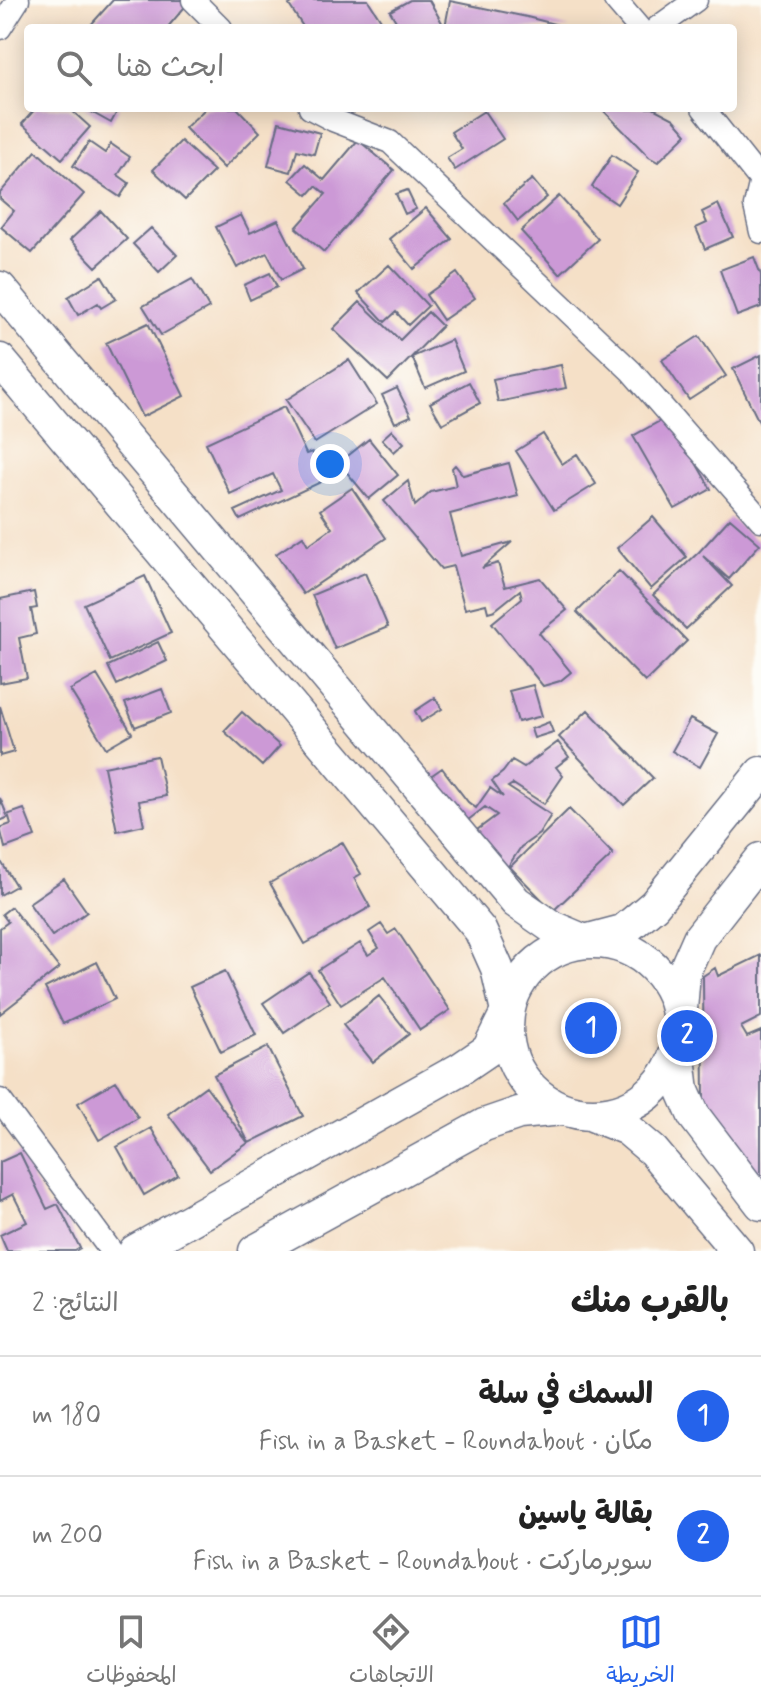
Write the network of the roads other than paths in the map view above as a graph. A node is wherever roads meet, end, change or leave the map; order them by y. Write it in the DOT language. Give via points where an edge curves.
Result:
graph roads {
  1 [pos="18,0"];
  2 [pos="193,0"];
  3 [pos="615,0"];
  4 [pos="696,0"];
  5 [pos="217,24"];
  6 [pos="636,24"];
  7 [pos="663,24"];
  8 [pos="0,28"];
  9 [pos="318,112"];
  10 [pos="706,112"];
  11 [pos="761,180"];
  12 [pos="761,232"];
  13 [pos="0,288"];
  14 [pos="0,360"];
  15 [pos="761,520"];
  16 [pos="761,773"];
  17 [pos="761,859"];
  18 [pos="585,941"];
  19 [pos="507,1012"];
  20 [pos="679,1035"];
  21 [pos="0,1100"];
  22 [pos="577,1112"];
  23 [pos="761,1204"];
  24 [pos="111,1251"];
  25 [pos="135,1251"];
  26 [pos="255,1251"];
  27 [pos="737,1251"];
  1 -- 8 [label="street"];
  2 -- 5 [label="street"];
  3 -- 6 [label="street"];
  4 -- 7 [label="street"];
  9 -- 15 [label="street" via="390,142 631,371"];
  10 -- 11 [label="street"];
  11 -- 12 [label="street" via="755,206"];
  13 -- 18 [label="street" via="516,902 552,927"];
  14 -- 19 [label="street" via="480,930 497,968"];
  16 -- 18 [label="street" via="654,905 623,931"];
  17 -- 20 [label="street" via="699,938 684,972"];
  18 -- 19 [label="street" via="558,948 534,963 516,986"];
  18 -- 20 [label="street" via="613,943 638,953 660,971 674,995"];
  19 -- 22 [label="street" via="507,1042 517,1070 536,1093"];
  19 -- 25 [label="street" via="488,1050 460,1069"];
  20 -- 22 [label="street" via="666,1076 646,1096 621,1110"];
  20 -- 23 [label="street" via="683,1091 694,1116"];
  21 -- 24 [label="street"];
  22 -- 26 [label="street" via="519,1113 484,1125"];
  22 -- 27 [label="street" via="627,1129 653,1151"];
}
